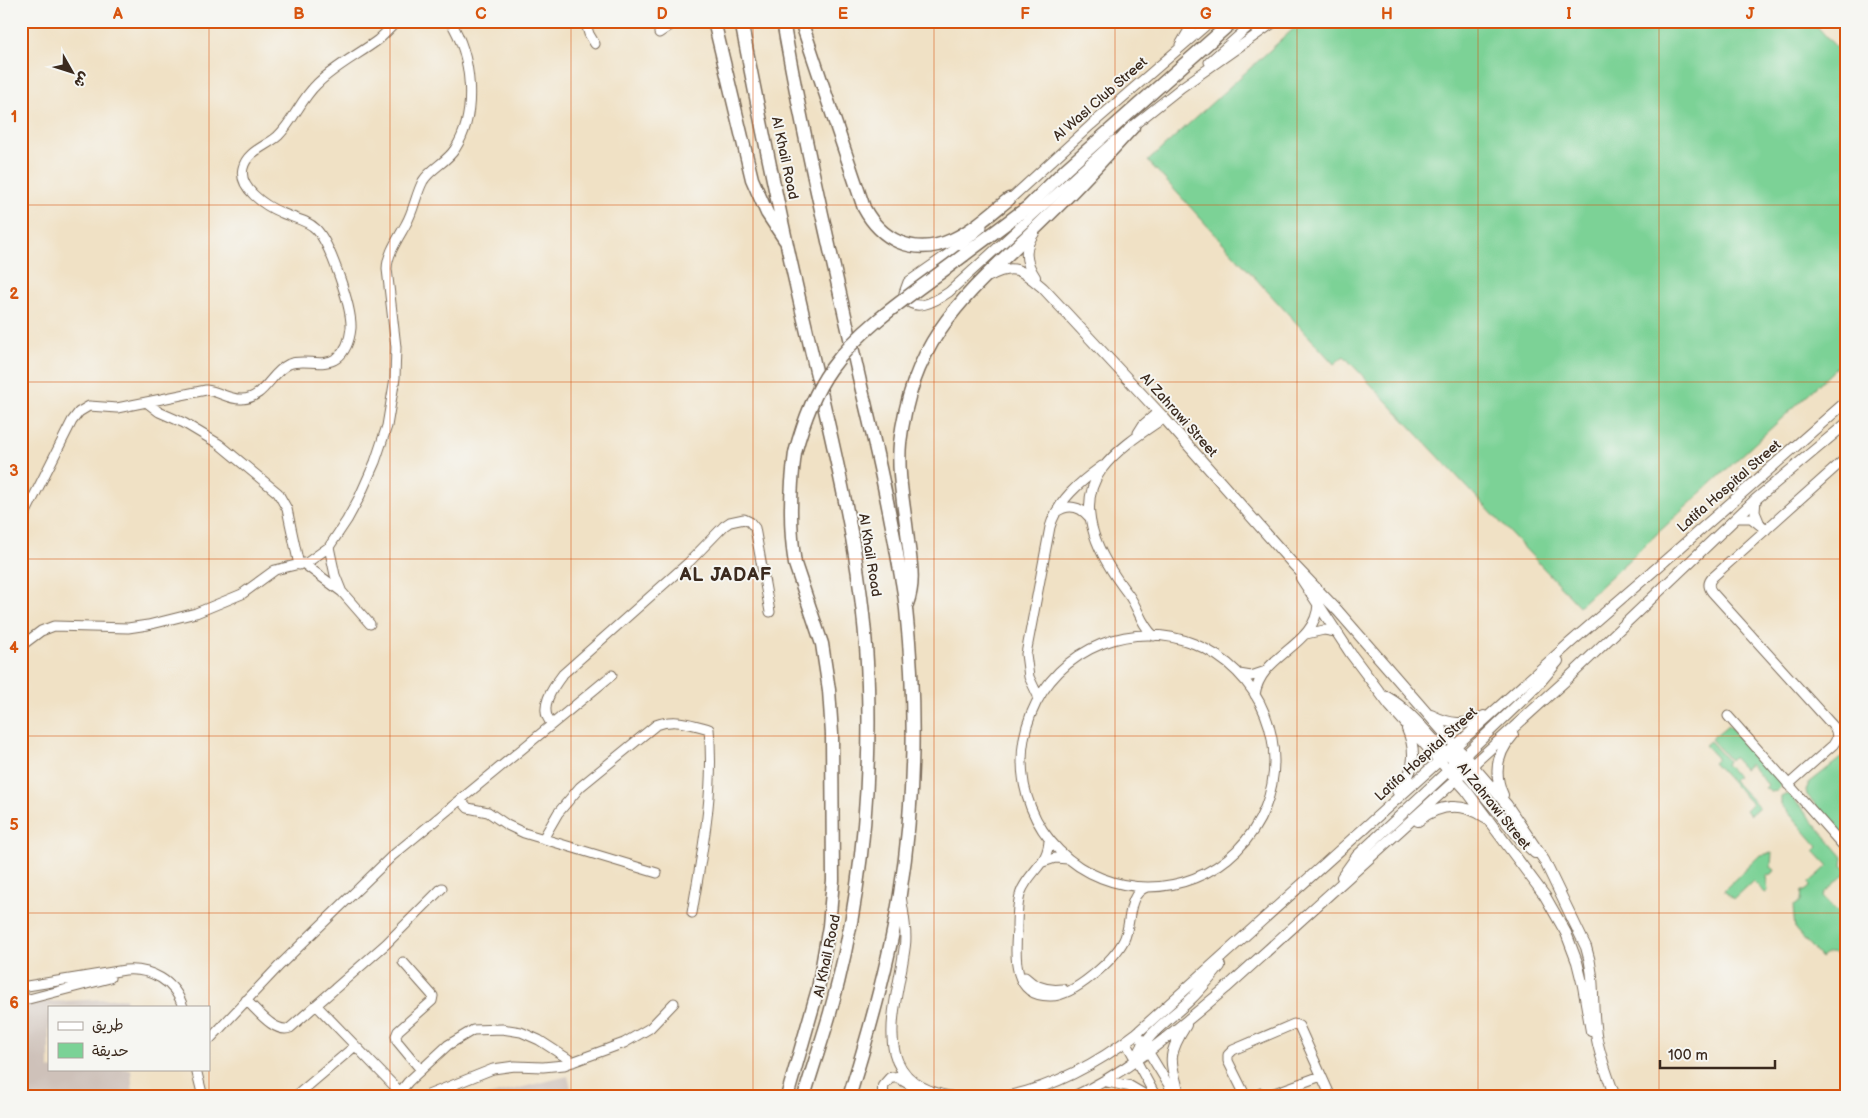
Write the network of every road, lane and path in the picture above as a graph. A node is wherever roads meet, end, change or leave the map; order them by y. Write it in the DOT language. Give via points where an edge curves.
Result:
graph roads {
  1 [pos="397,21"];
  2 [pos="450,21"];
  3 [pos="585,21"];
  4 [pos="677,21"];
  5 [pos="714,21"];
  6 [pos="741,21"];
  7 [pos="783,21"];
  8 [pos="801,21"];
  9 [pos="1194,21"];
  10 [pos="1211,21"];
  11 [pos="1233,21"];
  12 [pos="1255,21"];
  13 [pos="1276,21"];
  14 [pos="1840,21"];
  15 [pos="1847,28"];
  16 [pos="659,33"];
  17 [pos="595,44"];
  18 [pos="1175,52"];
  19 [pos="1202,73"];
  20 [pos="1133,127"];
  21 [pos="1009,199"];
  22 [pos="1052,212"];
  23 [pos="788,244"];
  24 [pos="976,285"];
  25 [pos="1043,288"];
  26 [pos="1847,401"];
  27 [pos="146,402"];
  28 [pos="1161,415"];
  29 [pos="1847,422"];
  30 [pos="1847,457"];
  31 [pos="1108,462"];
  32 [pos="1756,500"];
  33 [pos="1055,513"];
  34 [pos="1089,517"];
  35 [pos="1737,518"];
  36 [pos="21,522"];
  37 [pos="1763,527"];
  38 [pos="329,547"];
  39 [pos="302,564"];
  40 [pos="1292,564"];
  41 [pos="342,592"];
  42 [pos="1318,604"];
  43 [pos="906,606"];
  44 [pos="770,612"];
  45 [pos="370,624"];
  46 [pos="1336,632"];
  47 [pos="1306,634"];
  48 [pos="1154,636"];
  49 [pos="1571,642"];
  50 [pos="21,646"];
  51 [pos="1264,672"];
  52 [pos="1239,674"];
  53 [pos="612,675"];
  54 [pos="1382,694"];
  55 [pos="1255,695"];
  56 [pos="1040,698"];
  57 [pos="1499,707"];
  58 [pos="1422,709"];
  59 [pos="1529,714"];
  60 [pos="1728,716"];
  61 [pos="1404,723"];
  62 [pos="552,724"];
  63 [pos="1456,746"];
  64 [pos="1472,764"];
  65 [pos="1455,765"];
  66 [pos="1788,785"];
  67 [pos="461,800"];
  68 [pos="1507,805"];
  69 [pos="1378,815"];
  70 [pos="1492,822"];
  71 [pos="1396,833"];
  72 [pos="543,838"];
  73 [pos="1049,839"];
  74 [pos="1847,850"];
  75 [pos="1068,858"];
  76 [pos="1544,860"];
  77 [pos="1043,862"];
  78 [pos="657,873"];
  79 [pos="1121,884"];
  80 [pos="1149,887"];
  81 [pos="1337,887"];
  82 [pos="442,888"];
  83 [pos="900,893"];
  84 [pos="1132,904"];
  85 [pos="692,913"];
  86 [pos="1237,943"];
  87 [pos="403,962"];
  88 [pos="21,987"];
  89 [pos="246,1000"];
  90 [pos="21,1001"];
  91 [pos="674,1003"];
  92 [pos="316,1005"];
  93 [pos="177,1006"];
  94 [pos="183,1006"];
  95 [pos="1192,1016"];
  96 [pos="1596,1021"];
  97 [pos="1137,1033"];
  98 [pos="210,1039"];
  99 [pos="1126,1042"];
  100 [pos="355,1046"];
  101 [pos="1146,1047"];
  102 [pos="1136,1061"];
  103 [pos="572,1062"];
  104 [pos="196,1070"];
  105 [pos="421,1070"];
  106 [pos="1321,1076"];
  107 [pos="1105,1081"];
  108 [pos="398,1094"];
  109 [pos="296,1096"];
  110 [pos="949,1096"];
  111 [pos="1270,1096"];
  112 [pos="203,1097"];
  113 [pos="423,1097"];
  114 [pos="787,1097"];
  115 [pos="804,1097"];
  116 [pos="849,1097"];
  117 [pos="886,1097"];
  118 [pos="1005,1097"];
  119 [pos="1073,1097"];
  120 [pos="1148,1097"];
  121 [pos="1156,1097"];
  122 [pos="1176,1097"];
  123 [pos="1180,1097"];
  124 [pos="1246,1097"];
  125 [pos="1254,1097"];
  126 [pos="1330,1097"];
  127 [pos="1610,1097"];
  128 [pos="1615,1097"];
  129 [pos="1621,1097"];
  1 -- 27 [label="street" via="315,86 288,125 270,143 248,157 242,169 247,187 262,202 308,223 321,235 336,268 350,315 350,334 343,352 330,362 299,362 285,366 264,389 251,397 236,399 206,390"];
  2 -- 38 [label="street" via="460,42 469,77 465,124 453,152 421,185 410,216 387,260 396,347 395,378 387,426 354,509"];
  3 -- 17 [label="street"];
  4 -- 16 [label="street"];
  5 -- 23 [label="highway" via="752,178 767,213"];
  6 -- 23 [label="highway, Al Khail Road"];
  7 -- 43 [label="highway, Al Khail Road" via="886,494"];
  8 -- 21 [label="highway" via="864,208 882,232 911,246 941,245 972,229"];
  9 -- 18 [label="street"];
  10 -- 18 [label="street, Al Wasl Club Street"];
  11 -- 114 [label="highway, bridge" via="1022,212 874,324 844,352 826,377 805,418 795,453 790,502 795,564 822,644 830,698 833,872 823,968"];
  12 -- 19 [label="street" via="1213,58"];
  13 -- 19 [label="street"];
  14 -- 15 [label="highway"];
  18 -- 21 [label="street, Al Wasl Club Street"];
  19 -- 20 [label="street"];
  20 -- 21 [label="street, Al Wasl Club Street" via="1093,158 949,292 920,305 906,300 904,293 908,282 977,232"];
  20 -- 22 [label="highway"];
  22 -- 24 [label="highway"];
  22 -- 25 [label="main road, Al Zahrawi Street" via="1032,235 1026,250 1028,266"];
  23 -- 115 [label="highway, Al Khail Road" via="847,503 863,612 868,685 868,758 856,886 830,1011"];
  24 -- 25 [label="main road, Al Zahrawi Street" via="1009,268 1025,272"];
  24 -- 43 [label="highway" via="947,318 931,343 917,371 907,403 900,452 912,570"];
  25 -- 28 [label="main road, Al Zahrawi Street"];
  26 -- 49 [label="main road, Latifa Hospital Street"];
  27 -- 36 [label="street" via="117,408 89,406 79,412"];
  27 -- 39 [label="street" via="219,444 278,494 287,509"];
  28 -- 31 [label="street"];
  28 -- 40 [label="main road, Al Zahrawi Street"];
  29 -- 32 [label="main road, Latifa Hospital Street"];
  30 -- 37 [label="street"];
  31 -- 33 [label="street" via="1077,486"];
  31 -- 34 [label="street" via="1094,483"];
  32 -- 35 [label="main road, Latifa Hospital Street"];
  32 -- 37 [label="street" via="1755,512"];
  33 -- 34 [label="street" via="1075,507"];
  33 -- 56 [label="street" via="1026,654 1029,677"];
  34 -- 48 [label="street" via="1107,563"];
  35 -- 37 [label="street" via="1752,518"];
  35 -- 59 [label="main road, Latifa Hospital Street"];
  37 -- 66 [label="street" via="1713,577 1709,586 1835,730 1836,742"];
  38 -- 39 [label="street"];
  38 -- 41 [label="street"];
  39 -- 41 [label="street"];
  39 -- 50 [label="street" via="275,570 242,594 188,616 128,628 54,626"];
  40 -- 42 [label="main road, Al Zahrawi Street"];
  40 -- 58 [label="main road, Al Zahrawi Street" via="1338,611"];
  41 -- 45 [label="street"];
  42 -- 46 [label="main road, Al Zahrawi Street"];
  42 -- 47 [label="street" via="1317,617"];
  43 -- 83 [label="highway, Al Khail Road" via="912,757 908,832"];
  44 -- 62 [label="street" via="755,528 747,520 730,522 563,674 546,707 547,718"];
  46 -- 47 [label="street" via="1318,630"];
  46 -- 54 [label="main road, Al Zahrawi Street"];
  47 -- 51 [label="street"];
  48 -- 52 [label="street" via="1198,645"];
  48 -- 56 [label="street" via="1123,638 1090,650 1062,671"];
  49 -- 57 [label="main road, Latifa Hospital Street"];
  49 -- 65 [label="main road" via="1535,688"];
  51 -- 52 [label="street" via="1251,676"];
  51 -- 55 [label="street"];
  52 -- 55 [label="street"];
  53 -- 62 [label="street"];
  54 -- 61 [label="main road, Al Zahrawi Street"];
  54 -- 65 [label="main road" via="1405,710"];
  55 -- 80 [label="street" via="1269,728 1274,764 1269,793 1258,821 1236,850 1207,872 1173,885"];
  56 -- 73 [label="street" via="1026,730 1023,772 1030,807"];
  57 -- 58 [label="main road" via="1474,721 1459,724 1440,720"];
  57 -- 63 [label="main road, Latifa Hospital Street"];
  58 -- 63 [label="main road, Al Zahrawi Street"];
  59 -- 64 [label="main road, Latifa Hospital Street"];
  59 -- 68 [label="main road" via="1498,758 1497,780"];
  60 -- 66 [label="street"];
  61 -- 65 [label="main road, Al Zahrawi Street"];
  61 -- 69 [label="main road" via="1412,742 1412,769 1403,786 1385,803"];
  62 -- 67 [label="street"];
  63 -- 65 [label="main road"];
  64 -- 65 [label="main road"];
  64 -- 68 [label="main road, Al Zahrawi Street"];
  65 -- 69 [label="main road, Latifa Hospital Street"];
  65 -- 70 [label="main road, Al Zahrawi Street"];
  65 -- 71 [label="main road"];
  65 -- 76 [label="main road" via="1521,840"];
  65 -- 81 [label="main road" via="1357,856"];
  66 -- 74 [label="street"];
  67 -- 72 [label="street" via="468,808 484,810 515,829"];
  67 -- 89 [label="street" via="392,856"];
  68 -- 76 [label="main road, Al Zahrawi Street"];
  69 -- 86 [label="main road, Latifa Hospital Street"];
  70 -- 71 [label="main road" via="1474,810 1447,806"];
  70 -- 127 [label="main road, Al Zahrawi Street" via="1545,896 1566,933 1579,968 1593,1041"];
  71 -- 81 [label="main road"];
  72 -- 78 [label="street"];
  72 -- 85 [label="street" via="558,813 580,787 656,725 677,721 709,729 707,809"];
  73 -- 75 [label="street"];
  73 -- 77 [label="street"];
  75 -- 77 [label="street"];
  75 -- 79 [label="street" via="1089,873"];
  76 -- 96 [label="main road, Al Zahrawi Street" via="1590,960"];
  77 -- 84 [label="street" via="1026,883 1019,900 1016,963 1020,979 1040,995 1064,994 1109,960 1120,947 1128,928"];
  79 -- 80 [label="street"];
  79 -- 84 [label="street" via="1128,890"];
  80 -- 84 [label="street" via="1136,895"];
  81 -- 95 [label="main road"];
  82 -- 92 [label="street" via="386,944"];
  83 -- 110 [label="main road" via="905,944 891,1032 892,1044 895,1056 908,1076 918,1084"];
  83 -- 116 [label="highway, Al Khail Road" via="872,1023"];
  86 -- 97 [label="main road, Latifa Hospital Street"];
  86 -- 101 [label="main road" via="1208,980"];
  87 -- 105 [label="street" via="433,996 432,1001 396,1036"];
  88 -- 94 [label="street" via="140,970 169,984"];
  89 -- 92 [label="street" via="276,1028 283,1030"];
  89 -- 98 [label="street"];
  90 -- 93 [label="street" via="132,974 158,983"];
  91 -- 103 [label="street" via="642,1034"];
  92 -- 100 [label="street"];
  95 -- 101 [label="main road"];
  95 -- 123 [label="main road" via="1178,1039 1171,1060"];
  96 -- 128 [label="main road, Al Zahrawi Street" via="1597,1041"];
  96 -- 129 [label="main road, Al Zahrawi Street"];
  97 -- 99 [label="main road, Latifa Hospital Street"];
  97 -- 101 [label="street"];
  99 -- 102 [label="street"];
  99 -- 118 [label="main road, Latifa Hospital Street" via="1074,1074 1039,1089"];
  100 -- 108 [label="street"];
  100 -- 109 [label="street"];
  101 -- 102 [label="main road"];
  101 -- 122 [label="street"];
  102 -- 107 [label="main road"];
  102 -- 121 [label="street"];
  103 -- 105 [label="street" via="531,1036 492,1028 473,1030 460,1037"];
  103 -- 113 [label="street" via="550,1067 493,1069"];
  104 -- 112 [label="street"];
  105 -- 108 [label="street"];
  106 -- 111 [label="street"];
  106 -- 124 [label="street" via="1299,1026 1294,1024 1228,1055"];
  106 -- 126 [label="street"];
  107 -- 119 [label="main road"];
  107 -- 120 [label="main road" via="1129,1086"];
  110 -- 117 [label="main road" via="925,1092 894,1077 883,1086"];
  111 -- 125 [label="street" via="1261,1093"];
}
